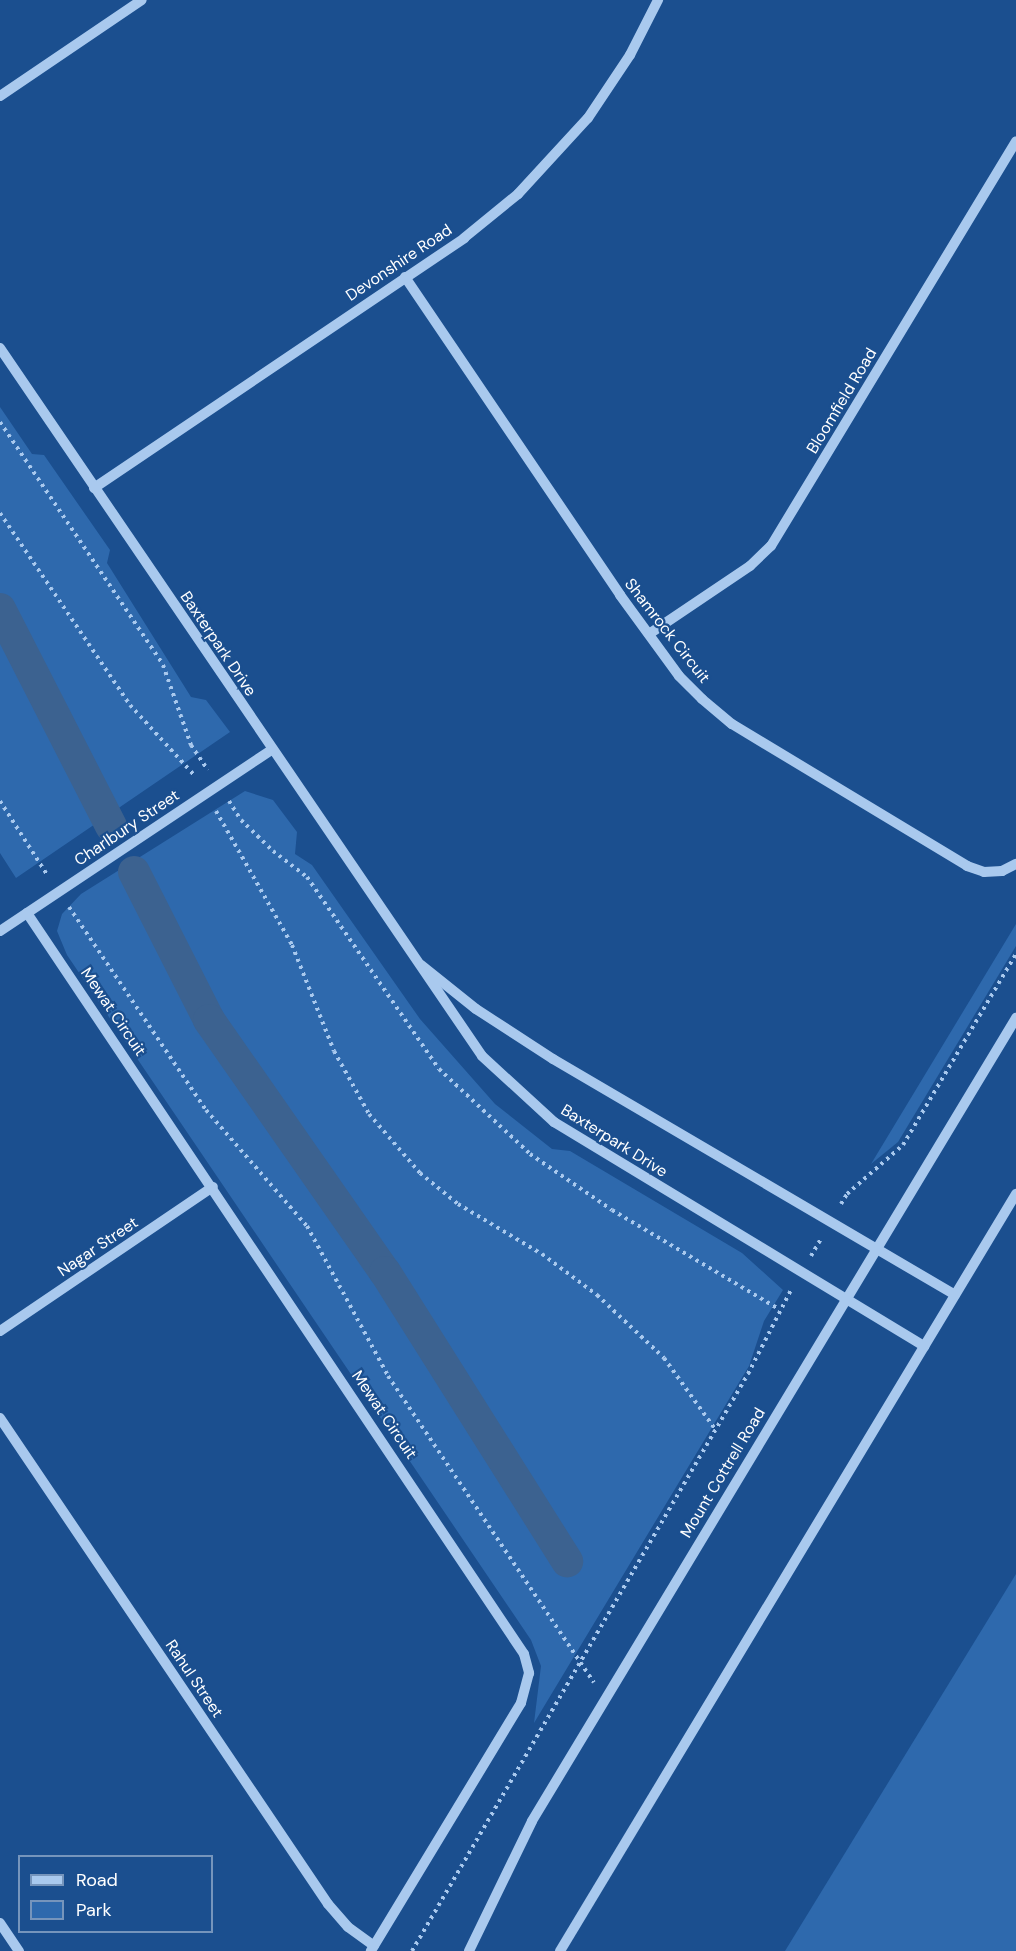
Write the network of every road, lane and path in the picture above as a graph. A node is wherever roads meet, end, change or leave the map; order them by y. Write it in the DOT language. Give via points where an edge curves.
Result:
graph roads {
  1 [pos="142,0"];
  2 [pos="658,0"];
  3 [pos="0,96"];
  4 [pos="1016,141"];
  5 [pos="405,278"];
  6 [pos="0,348"];
  7 [pos="0,422"];
  8 [pos="94,488"];
  9 [pos="0,513"];
  10 [pos="649,634"];
  11 [pos="272,750"];
  12 [pos="218,785"];
  13 [pos="206,794"];
  14 [pos="0,801"];
  15 [pos="1016,864"];
  16 [pos="59,892"];
  17 [pos="27,913"];
  18 [pos="0,931"];
  19 [pos="1016,954"];
  20 [pos="412,957"];
  21 [pos="1016,1018"];
  22 [pos="213,1187"];
  23 [pos="1016,1194"];
  24 [pos="832,1221"];
  25 [pos="876,1248"];
  26 [pos="801,1272"];
  27 [pos="955,1294"];
  28 [pos="846,1299"];
  29 [pos="780,1309"];
  30 [pos="0,1331"];
  31 [pos="924,1346"];
  32 [pos="0,1418"];
  33 [pos="715,1429"];
  34 [pos="579,1659"];
  35 [pos="606,1698"];
  36 [pos="0,1923"];
  37 [pos="373,1949"];
  38 [pos="19,1951"];
  39 [pos="412,1951"];
  40 [pos="469,1951"];
  41 [pos="560,1951"];
  1 -- 3 [label="street"];
  2 -- 5 [label="street, Devonshire Road" via="619,73 568,142 488,219"];
  4 -- 10 [label="street, Bloomfield Road" via="771,546 750,566"];
  5 -- 8 [label="street, Devonshire Road"];
  5 -- 10 [label="street, Shamrock Circuit"];
  6 -- 8 [label="street, Baxterpark Drive"];
  7 -- 12 [label="path" via="163,664 191,745"];
  8 -- 11 [label="street, Baxterpark Drive"];
  9 -- 13 [label="path" via="130,705 191,770"];
  10 -- 15 [label="street, Shamrock Circuit" via="679,676 732,724 967,866 984,872 1002,871"];
  11 -- 12 [label="street, Charlbury Street"];
  11 -- 20 [label="street, Baxterpark Drive"];
  12 -- 13 [label="street, Charlbury Street"];
  12 -- 29 [label="path" via="241,820 307,876 439,1068 530,1154 612,1210"];
  13 -- 16 [label="street, Charlbury Street"];
  13 -- 33 [label="path" via="292,945 334,1051 369,1114 420,1173 458,1204 542,1254 597,1295 664,1358"];
  14 -- 16 [label="path"];
  16 -- 17 [label="street, Charlbury Street"];
  16 -- 34 [label="path" via="206,1110 307,1226 388,1376"];
  17 -- 18 [label="street, Charlbury Street"];
  17 -- 22 [label="street, Mewat Circuit"];
  19 -- 24 [label="path" via="903,1145 847,1194"];
  20 -- 24 [label="street, Baxterpark Drive" via="476,1009 553,1059"];
  20 -- 26 [label="street, Baxterpark Drive" via="482,1056 528,1101 583,1141"];
  21 -- 25 [label="street, Mount Cottrell Road"];
  22 -- 30 [label="street, Nagar Street"];
  22 -- 37 [label="street, Mewat Circuit" via="518,1640 529,1673 521,1703"];
  23 -- 27 [label="street"];
  24 -- 25 [label="street, Baxterpark Drive"];
  24 -- 26 [label="path"];
  25 -- 27 [label="street, Baxterpark Drive"];
  25 -- 28 [label="street, Mount Cottrell Road"];
  26 -- 28 [label="street, Baxterpark Drive"];
  26 -- 29 [label="path"];
  27 -- 31 [label="street"];
  28 -- 31 [label="street, Baxterpark Drive"];
  28 -- 35 [label="street, Mount Cottrell Road"];
  29 -- 33 [label="path"];
  31 -- 41 [label="street"];
  32 -- 37 [label="street, Rahul Street" via="328,1904"];
  33 -- 34 [label="path"];
  34 -- 35 [label="path"];
  34 -- 39 [label="path"];
  35 -- 40 [label="street, Mount Cottrell Road" via="532,1821"];
  36 -- 38 [label="street"];
}
